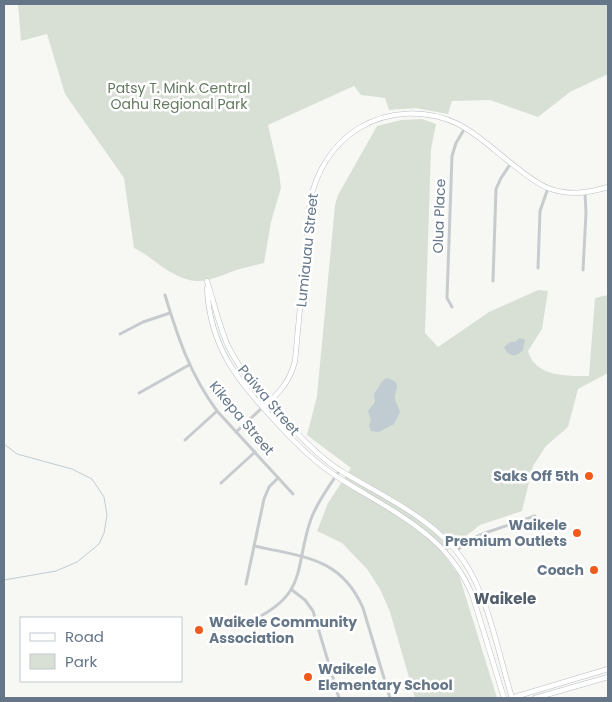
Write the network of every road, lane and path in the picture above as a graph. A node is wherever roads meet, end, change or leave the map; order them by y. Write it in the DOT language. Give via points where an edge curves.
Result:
graph roads {
  1 [pos="465,128"];
  2 [pos="511,163"];
  3 [pos="608,187"];
  4 [pos="548,188"];
  5 [pos="585,193"];
  6 [pos="538,268"];
  7 [pos="583,270"];
  8 [pos="492,281"];
  9 [pos="165,295"];
  10 [pos="452,308"];
  11 [pos="170,313"];
  12 [pos="120,334"];
  13 [pos="189,365"];
  14 [pos="139,393"];
  15 [pos="268,403"];
  16 [pos="263,407"];
  17 [pos="217,411"];
  18 [pos="236,432"];
  19 [pos="185,440"];
  20 [pos="255,452"];
  21 [pos="340,470"];
  22 [pos="336,476"];
  23 [pos="278,478"];
  24 [pos="221,483"];
  25 [pos="293,494"];
  26 [pos="535,516"];
  27 [pos="254,546"];
  28 [pos="444,548"];
  29 [pos="456,551"];
  30 [pos="302,557"];
  31 [pos="454,562"];
  32 [pos="246,584"];
  33 [pos="292,590"];
  34 [pos="253,620"];
  35 [pos="608,669"];
  36 [pos="608,677"];
  37 [pos="339,698"];
  38 [pos="390,698"];
  39 [pos="504,698"];
  40 [pos="511,698"];
  41 [pos="535,698"];
  1 -- 2 [label="street, Lumiauau Street"];
  1 -- 10 [label="street, Olua Place" via="452,156 447,298"];
  1 -- 15 [label="street, Lumiauau Street" via="427,115 387,117 354,132 338,144 325,161 315,181 310,202 295,361 288,381"];
  2 -- 4 [label="street, Lumiauau Street"];
  2 -- 8 [label="street" via="496,194"];
  3 -- 5 [label="street, Lumiauau Street"];
  4 -- 5 [label="street, Lumiauau Street"];
  4 -- 6 [label="street" via="540,211"];
  5 -- 7 [label="street"];
  9 -- 11 [label="street, Kikepa Street"];
  11 -- 12 [label="street"];
  11 -- 13 [label="street, Kikepa Street"];
  13 -- 14 [label="street"];
  13 -- 17 [label="street, Kikepa Street"];
  15 -- 16 [label="street, Lumiauau Street"];
  15 -- 16 [label="street, Paiwa Street" via="232,354 206,281 208,309 221,349 241,382"];
  15 -- 21 [label="street, Paiwa Street" via="315,452"];
  16 -- 18 [label="street, Lumiauau Street"];
  16 -- 22 [label="street, Paiwa Street" via="305,452"];
  17 -- 18 [label="street, Kikepa Street"];
  17 -- 19 [label="street"];
  18 -- 20 [label="street, Kikepa Street"];
  20 -- 23 [label="street, Kikepa Street"];
  20 -- 24 [label="street"];
  21 -- 22 [label="street"];
  21 -- 29 [label="street, Paiwa Street" via="418,517 440,533"];
  22 -- 28 [label="street, Paiwa Street" via="419,528"];
  22 -- 30 [label="street" via="313,513"];
  23 -- 25 [label="street, Kikepa Street"];
  23 -- 27 [label="street" via="264,499"];
  26 -- 29 [label="street" via="482,534"];
  27 -- 30 [label="street"];
  27 -- 32 [label="street"];
  28 -- 29 [label="street"];
  28 -- 31 [label="street, Paiwa Street"];
  29 -- 31 [label="street"];
  29 -- 40 [label="street, Paiwa Street" via="481,592"];
  30 -- 33 [label="street"];
  30 -- 38 [label="street" via="329,566 354,590 363,608"];
  31 -- 39 [label="street, Paiwa Street" via="473,597"];
  33 -- 34 [label="street" via="273,609"];
  33 -- 37 [label="street" via="313,611"];
  35 -- 40 [label="street"];
  36 -- 41 [label="street"];
}
